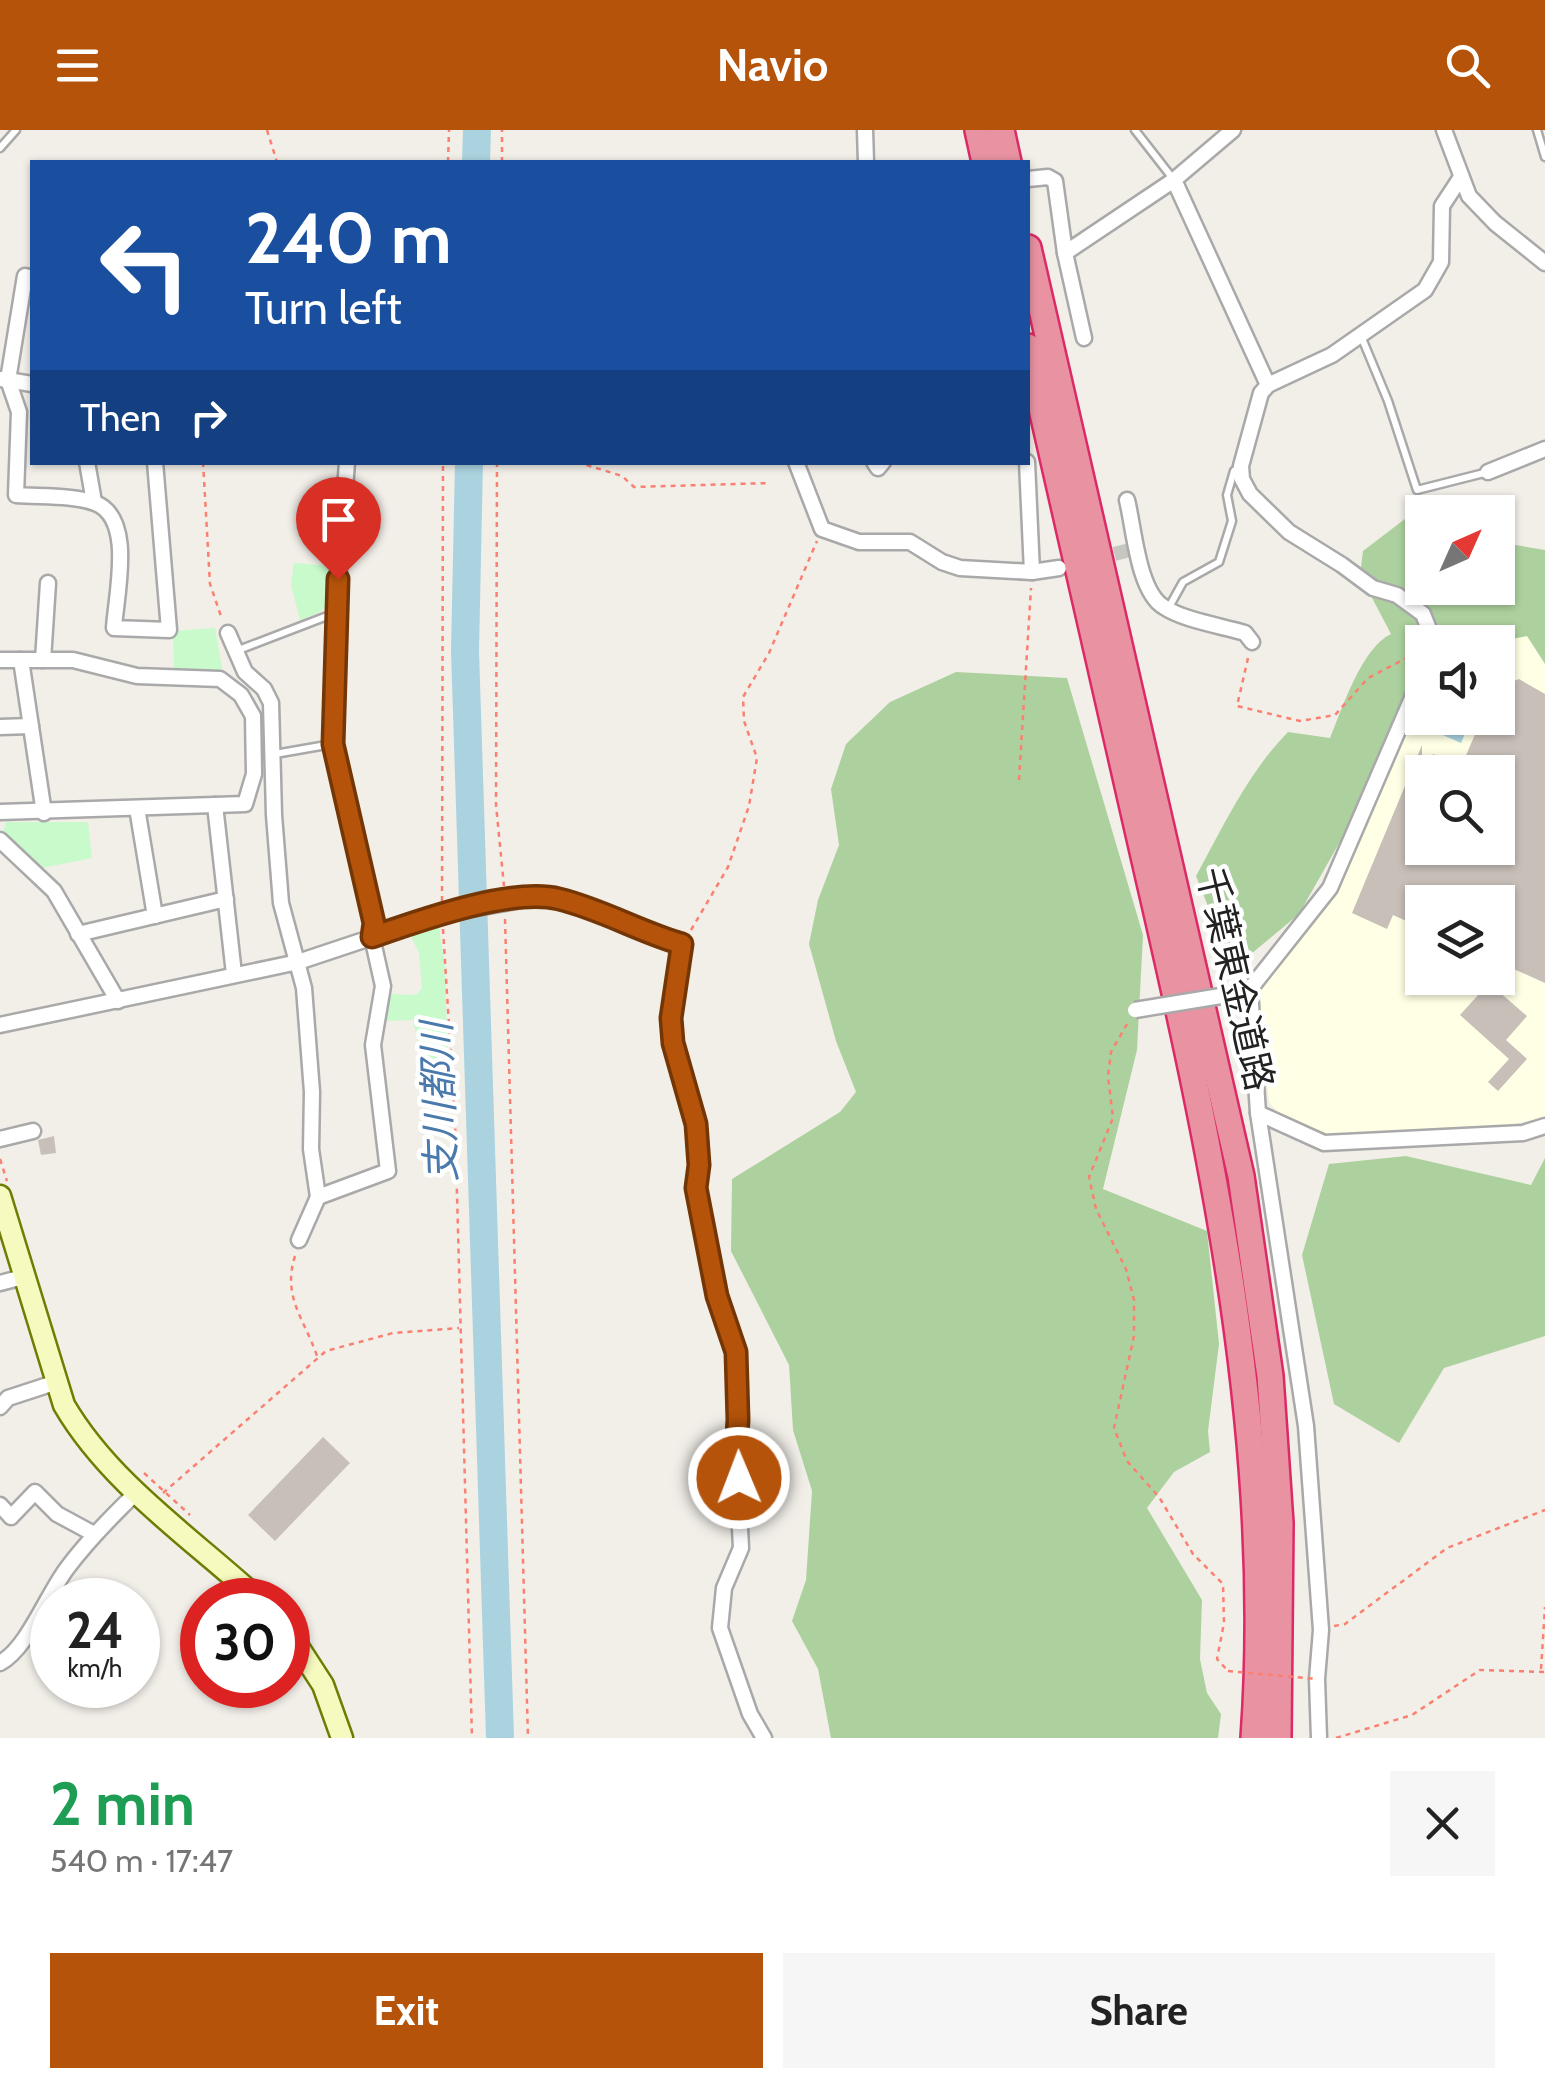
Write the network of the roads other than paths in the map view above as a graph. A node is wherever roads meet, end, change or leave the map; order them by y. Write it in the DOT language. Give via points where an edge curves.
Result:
graph roads {
  1 [pos="16,130"];
  2 [pos="865,130"];
  3 [pos="978,130"];
  4 [pos="1000,130"];
  5 [pos="1135,130"];
  6 [pos="1233,130"];
  7 [pos="1444,130"];
  8 [pos="1537,130"];
  9 [pos="0,148"];
  10 [pos="1545,157"];
  11 [pos="866,160"];
  12 [pos="985,160"];
  13 [pos="1008,160"];
  14 [pos="1461,177"];
  15 [pos="1030,179"];
  16 [pos="1174,180"];
  17 [pos="1065,253"];
  18 [pos="1030,257"];
  19 [pos="1545,262"];
  20 [pos="30,277"];
  21 [pos="1360,335"];
  22 [pos="1084,338"];
  23 [pos="1030,356"];
  24 [pos="4,379"];
  25 [pos="30,384"];
  26 [pos="1268,385"];
  27 [pos="1545,450"];
  28 [pos="88,465"];
  29 [pos="154,465"];
  30 [pos="347,465"];
  31 [pos="797,465"];
  32 [pos="1027,465"];
  33 [pos="1242,466"];
  34 [pos="1488,472"];
  35 [pos="1127,500"];
  36 [pos="94,502"];
  37 [pos="1059,568"];
  38 [pos="1032,572"];
  39 [pos="48,584"];
  40 [pos="1168,610"];
  41 [pos="336,612"];
  42 [pos="1427,625"];
  43 [pos="228,633"];
  44 [pos="1252,642"];
  45 [pos="236,652"];
  46 [pos="0,660"];
  47 [pos="21,660"];
  48 [pos="44,660"];
  49 [pos="1405,714"];
  50 [pos="31,726"];
  51 [pos="0,727"];
  52 [pos="333,744"];
  53 [pos="275,754"];
  54 [pos="215,805"];
  55 [pos="138,808"];
  56 [pos="0,812"];
  57 [pos="44,813"];
  58 [pos="0,840"];
  59 [pos="226,899"];
  60 [pos="154,916"];
  61 [pos="78,934"];
  62 [pos="372,937"];
  63 [pos="298,962"];
  64 [pos="234,974"];
  65 [pos="1250,989"];
  66 [pos="118,1001"];
  67 [pos="1135,1010"];
  68 [pos="0,1025"];
  69 [pos="1258,1112"];
  70 [pos="1545,1126"];
  71 [pos="33,1131"];
  72 [pos="0,1139"];
  73 [pos="5,1192"];
  74 [pos="318,1196"];
  75 [pos="300,1240"];
  76 [pos="23,1278"];
  77 [pos="0,1283"];
  78 [pos="57,1382"];
  79 [pos="0,1407"];
  80 [pos="138,1491"];
  81 [pos="0,1505"];
  82 [pos="94,1534"];
  83 [pos="235,1578"];
  84 [pos="0,1663"];
  85 [pos="310,1666"];
  86 [pos="342,1738"];
  87 [pos="764,1738"];
  88 [pos="1254,1738"];
  89 [pos="1278,1738"];
  90 [pos="1319,1738"];
  1 -- 9 [label="lane"];
  2 -- 11 [label="street"];
  3 -- 12 [label="highway"];
  4 -- 13 [label="highway"];
  5 -- 16 [label="lane"];
  6 -- 16 [label="street"];
  7 -- 14 [label="street"];
  8 -- 10 [label="lane"];
  14 -- 19 [label="street" via="1484,212"];
  14 -- 21 [label="street" via="1442,206 1442,262 1424,290"];
  15 -- 17 [label="street" via="1055,181"];
  16 -- 17 [label="street"];
  16 -- 26 [label="street"];
  17 -- 22 [label="street"];
  18 -- 89 [label="highway, 千葉東金道路" via="1247,1208 1270,1376 1280,1522"];
  20 -- 24 [label="street" via="25,276"];
  21 -- 26 [label="street"];
  21 -- 34 [label="lane" via="1418,490"];
  23 -- 88 [label="highway, 千葉東金道路" via="1188,1047 1224,1233 1251,1472"];
  24 -- 25 [label="street"];
  24 -- 36 [label="street" via="19,412 16,495"];
  26 -- 33 [label="street"];
  27 -- 34 [label="street"];
  28 -- 36 [label="street"];
  29 -- 36 [label="street" via="169,630 114,628 120,534 114,516"];
  30 -- 41 [label="street"];
  31 -- 38 [label="street" via="822,529 859,542 910,542 960,568"];
  32 -- 38 [label="street"];
  33 -- 40 [label="lane" via="1227,495 1232,521 1219,562 1182,582"];
  33 -- 42 [label="street" via="1250,494 1289,532 1373,588 1396,595"];
  35 -- 40 [label="street" via="1146,588"];
  37 -- 38 [label="street"];
  39 -- 48 [label="street"];
  40 -- 44 [label="street" via="1245,633"];
  41 -- 45 [label="lane"];
  41 -- 52 [label="street"];
  43 -- 45 [label="street"];
  45 -- 53 [label="street" via="271,703"];
  46 -- 47 [label="street"];
  47 -- 48 [label="street"];
  47 -- 50 [label="street"];
  48 -- 54 [label="street" via="138,676 220,679 242,695 253,716 254,774 245,804"];
  49 -- 65 [label="street" via="1330,888"];
  50 -- 51 [label="street"];
  50 -- 57 [label="street"];
  52 -- 53 [label="lane"];
  52 -- 62 [label="street"];
  53 -- 63 [label="street" via="281,904"];
  54 -- 55 [label="street"];
  54 -- 59 [label="street"];
  55 -- 57 [label="street"];
  55 -- 60 [label="street"];
  56 -- 57 [label="street"];
  58 -- 61 [label="street" via="54,891"];
  59 -- 60 [label="street"];
  59 -- 64 [label="street"];
  60 -- 61 [label="street"];
  61 -- 66 [label="street"];
  62 -- 63 [label="street"];
  62 -- 74 [label="street" via="383,986 373,1046 388,1171"];
  62 -- 87 [label="street" via="442,914 545,896 682,944 673,1043 696,1124 696,1188 714,1278 736,1352 741,1548 724,1588 720,1628"];
  63 -- 64 [label="street"];
  63 -- 74 [label="street"];
  64 -- 66 [label="street"];
  65 -- 67 [label="street, bridge"];
  65 -- 69 [label="street"];
  66 -- 68 [label="street"];
  69 -- 70 [label="street" via="1324,1142 1523,1133"];
  69 -- 90 [label="street" via="1306,1426 1321,1630"];
  71 -- 72 [label="street"];
  73 -- 76 [label="street"];
  74 -- 75 [label="street"];
  76 -- 77 [label="street"];
  76 -- 78 [label="street"];
  78 -- 79 [label="street" via="8,1398"];
  78 -- 80 [label="street" via="76,1426"];
  80 -- 82 [label="street"];
  80 -- 83 [label="street"];
  81 -- 82 [label="street" via="11,1516 35,1492"];
  82 -- 84 [label="street" via="44,1600 26,1638"];
  85 -- 86 [label="street"];
}
